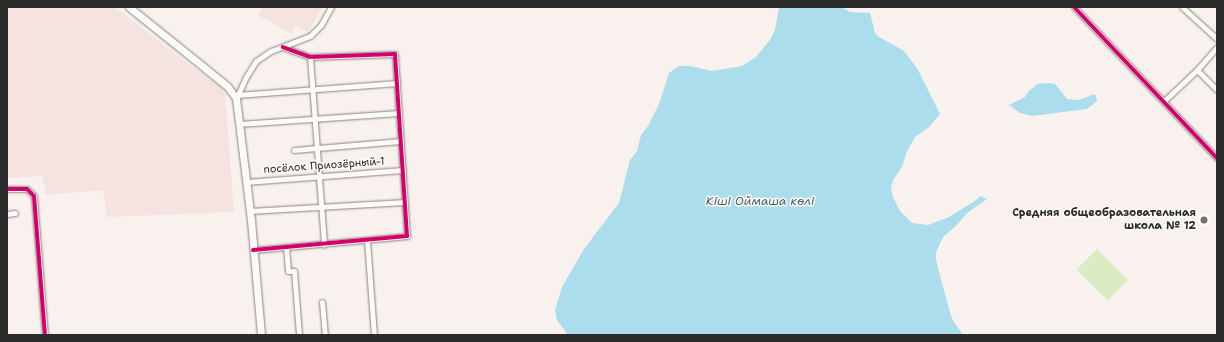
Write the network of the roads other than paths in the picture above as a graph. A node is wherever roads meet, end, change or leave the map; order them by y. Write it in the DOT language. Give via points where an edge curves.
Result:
graph roads {
  1 [pos="129,7"];
  2 [pos="331,7"];
  3 [pos="1074,7"];
  4 [pos="1182,7"];
  5 [pos="1217,39"];
  6 [pos="283,47"];
  7 [pos="1217,47"];
  8 [pos="310,57"];
  9 [pos="1197,70"];
  10 [pos="398,83"];
  11 [pos="313,90"];
  12 [pos="1217,90"];
  13 [pos="237,96"];
  14 [pos="1164,101"];
  15 [pos="399,113"];
  16 [pos="315,119"];
  17 [pos="239,124"];
  18 [pos="401,141"];
  19 [pos="317,147"];
  20 [pos="294,150"];
  21 [pos="1217,158"];
  22 [pos="403,170"];
  23 [pos="320,176"];
  24 [pos="246,182"];
  25 [pos="7,189"];
  26 [pos="405,202"];
  27 [pos="322,207"];
  28 [pos="249,210"];
  29 [pos="7,214"];
  30 [pos="15,214"];
  31 [pos="367,240"];
  32 [pos="324,244"];
  33 [pos="286,247"];
  34 [pos="253,250"];
  35 [pos="322,302"];
  36 [pos="45,335"];
  37 [pos="261,335"];
  38 [pos="299,335"];
  39 [pos="325,335"];
  40 [pos="374,335"];
  1 -- 13 [label="street"];
  2 -- 6 [label="street" via="321,25 310,36"];
  3 -- 14 [label="street"];
  4 -- 5 [label="street"];
  6 -- 8 [label="street"];
  6 -- 13 [label="street" via="256,61"];
  7 -- 9 [label="street"];
  8 -- 10 [label="street" via="395,54"];
  8 -- 11 [label="street"];
  9 -- 12 [label="street"];
  9 -- 14 [label="street"];
  10 -- 11 [label="street"];
  10 -- 15 [label="street"];
  11 -- 13 [label="street"];
  11 -- 16 [label="street"];
  13 -- 17 [label="street"];
  14 -- 21 [label="street"];
  15 -- 16 [label="street"];
  15 -- 18 [label="street"];
  16 -- 17 [label="street"];
  16 -- 19 [label="street"];
  17 -- 24 [label="street"];
  18 -- 19 [label="street"];
  18 -- 22 [label="street"];
  19 -- 20 [label="street"];
  19 -- 23 [label="street"];
  22 -- 23 [label="street, посёлок Приозёрный-1"];
  22 -- 26 [label="street"];
  23 -- 24 [label="street, посёлок Приозёрный-1"];
  23 -- 27 [label="street"];
  24 -- 28 [label="street"];
  25 -- 36 [label="street" via="27,189 34,196"];
  26 -- 27 [label="street"];
  26 -- 31 [label="street" via="408,236"];
  27 -- 28 [label="street"];
  27 -- 32 [label="street"];
  28 -- 34 [label="street"];
  29 -- 30 [label="street"];
  31 -- 32 [label="street"];
  31 -- 40 [label="street"];
  32 -- 33 [label="street"];
  33 -- 34 [label="street"];
  33 -- 38 [label="street" via="288,271 294,271"];
  34 -- 37 [label="street"];
  35 -- 39 [label="street"];
}
